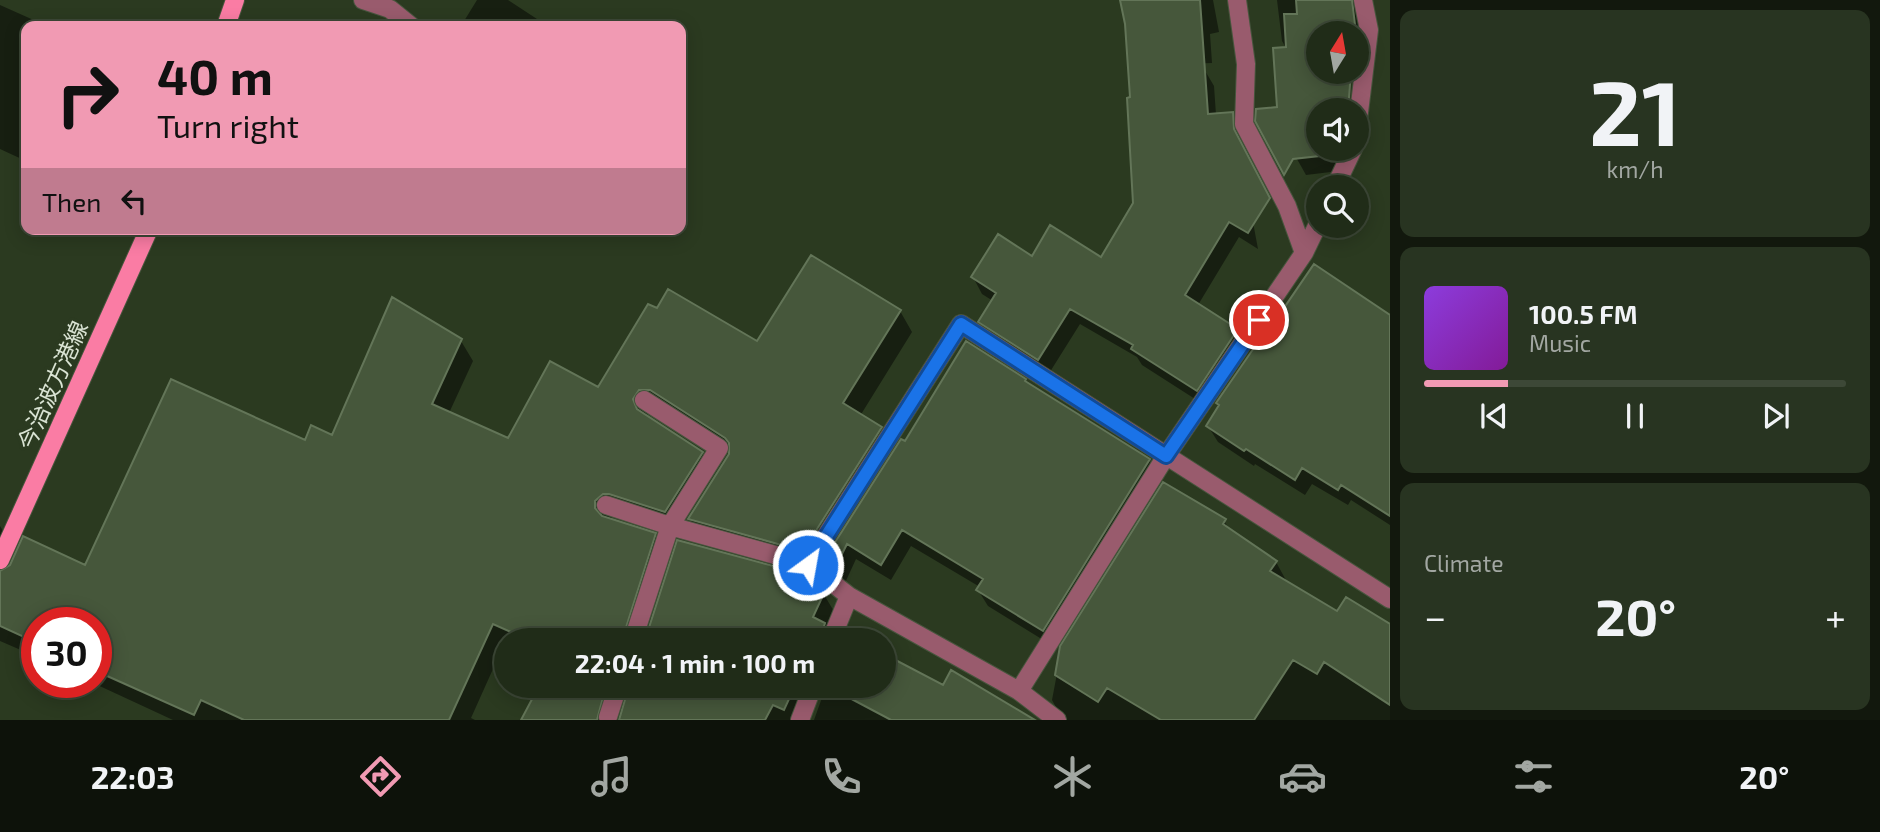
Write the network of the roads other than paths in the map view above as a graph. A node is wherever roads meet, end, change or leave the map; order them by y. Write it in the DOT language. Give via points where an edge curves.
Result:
graph roads {
  1 [pos="235,0"];
  2 [pos="363,0"];
  3 [pos="1237,0"];
  4 [pos="1363,0"];
  5 [pos="228,21"];
  6 [pos="405,21"];
  7 [pos="1361,98"];
  8 [pos="146,235"];
  9 [pos="1311,238"];
  10 [pos="1304,253"];
  11 [pos="644,400"];
  12 [pos="1166,456"];
  13 [pos="607,505"];
  14 [pos="670,526"];
  15 [pos="0,561"];
  16 [pos="808,565"];
  17 [pos="849,596"];
  18 [pos="1390,599"];
  19 [pos="637,628"];
  20 [pos="836,628"];
  21 [pos="1019,691"];
  22 [pos="614,698"];
  23 [pos="808,698"];
  24 [pos="608,717"];
  25 [pos="800,720"];
  26 [pos="1057,720"];
  1 -- 5 [label="main road"];
  2 -- 6 [label="street" via="390,9"];
  3 -- 10 [label="street" via="1247,64 1244,124 1287,206"];
  4 -- 7 [label="street" via="1369,30"];
  8 -- 15 [label="main road, 今治波方港線"];
  9 -- 10 [label="street"];
  10 -- 12 [label="street"];
  11 -- 14 [label="street" via="719,448"];
  12 -- 16 [label="street" via="961,324"];
  12 -- 18 [label="street"];
  12 -- 21 [label="street"];
  13 -- 14 [label="street"];
  14 -- 16 [label="street"];
  14 -- 19 [label="street"];
  16 -- 17 [label="street"];
  17 -- 20 [label="street"];
  17 -- 21 [label="street"];
  21 -- 26 [label="street"];
  22 -- 24 [label="street"];
  23 -- 25 [label="street"];
}
